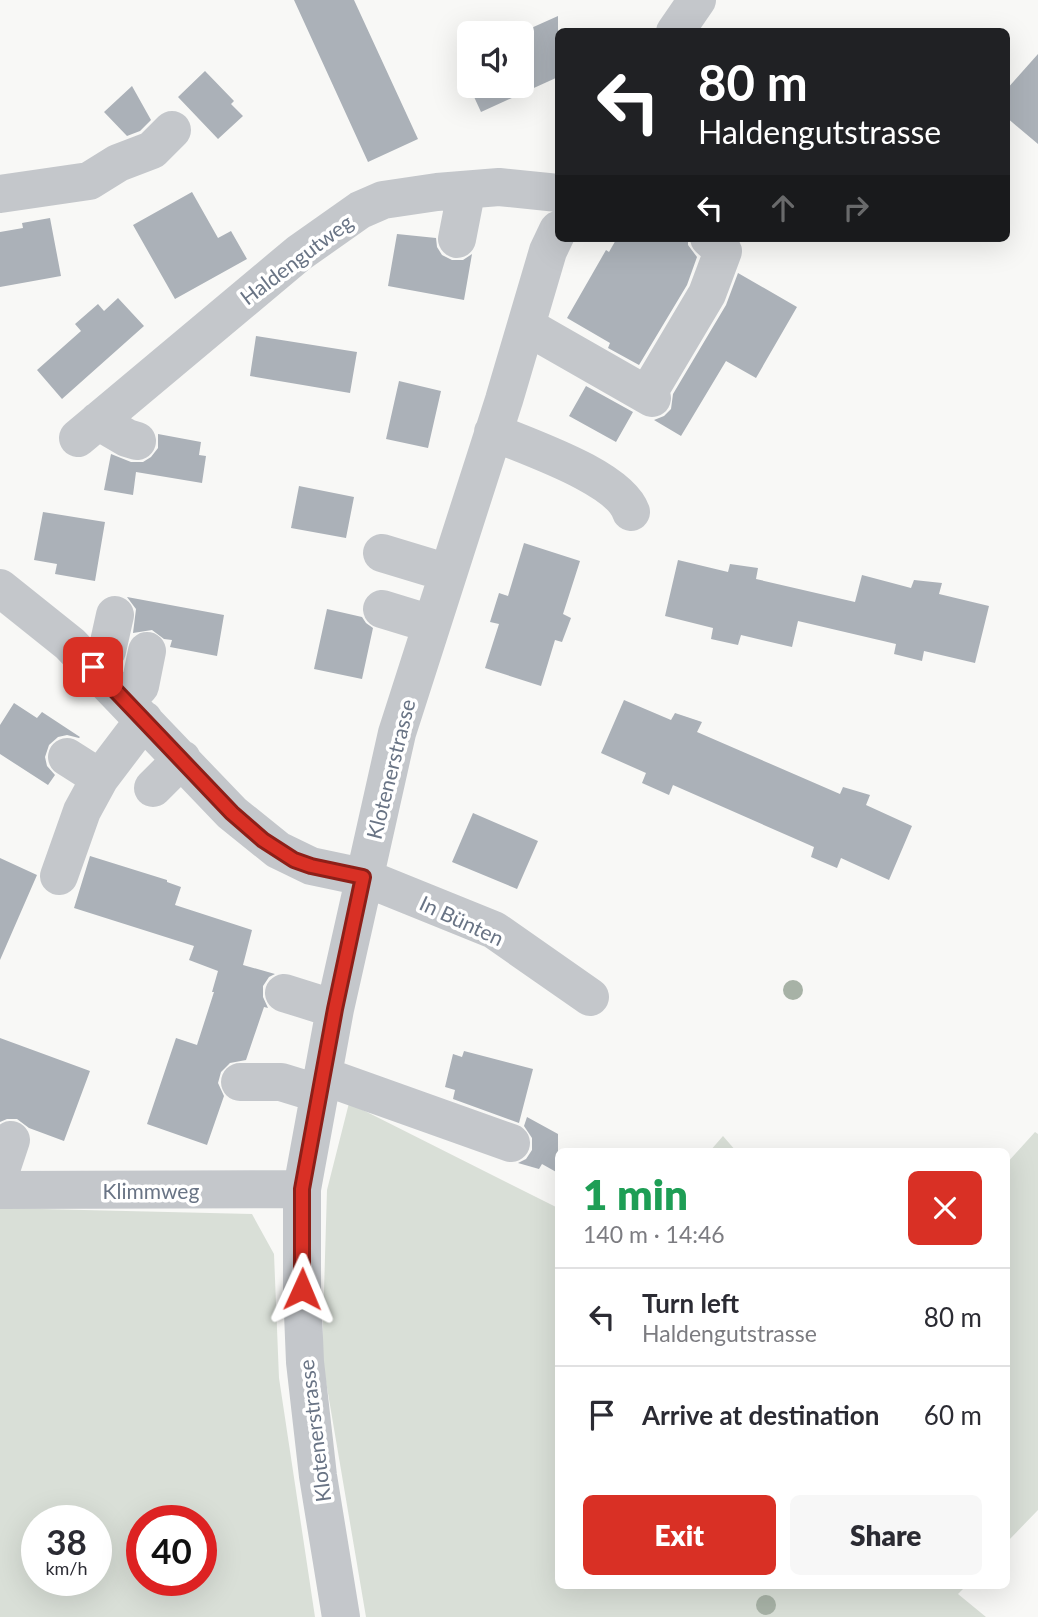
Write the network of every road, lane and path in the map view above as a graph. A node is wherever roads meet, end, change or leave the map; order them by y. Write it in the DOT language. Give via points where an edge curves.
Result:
graph roads {
  1 [pos="697,0"];
  2 [pos="678,28"];
  3 [pos="172,131"];
  4 [pos="464,190"];
  5 [pos="555,193"];
  6 [pos="22,201"];
  7 [pos="555,236"];
  8 [pos="457,239"];
  9 [pos="713,242"];
  10 [pos="526,326"];
  11 [pos="493,432"];
  12 [pos="137,441"];
  13 [pos="632,512"];
  14 [pos="382,554"];
  15 [pos="448,573"];
  16 [pos="0,589"];
  17 [pos="382,609"];
  18 [pos="115,615"];
  19 [pos="431,624"];
  20 [pos="147,650"];
  21 [pos="93,667"];
  22 [pos="135,710"];
  23 [pos="67,757"];
  24 [pos="182,759"];
  25 [pos="100,778"];
  26 [pos="153,788"];
  27 [pos="59,876"];
  28 [pos="363,877"];
  29 [pos="284,993"];
  30 [pos="590,997"];
  31 [pos="335,1009"];
  32 [pos="240,1082"];
  33 [pos="322,1085"];
  34 [pos="510,1143"];
  35 [pos="302,1189"];
  36 [pos="0,1190"];
  37 [pos="341,1617"];
  1 -- 2 [label="street"];
  3 -- 6 [label="street" via="152,150 89,181"];
  4 -- 5 [label="street, Haldengutweg" via="518,188"];
  4 -- 8 [label="street"];
  4 -- 12 [label="street, Haldengutweg" via="383,200 360,209 299,253 88,429"];
  7 -- 10 [label="street, Klotenerstrasse"];
  9 -- 10 [label="street" via="723,251 707,293 649,397"];
  10 -- 11 [label="street, Klotenerstrasse"];
  11 -- 13 [label="street" via="598,478 616,490"];
  11 -- 15 [label="street, Klotenerstrasse"];
  14 -- 15 [label="street"];
  15 -- 19 [label="street, Klotenerstrasse"];
  16 -- 21 [label="street, In Bünten"];
  17 -- 19 [label="street"];
  18 -- 21 [label="street" via="107,652"];
  19 -- 28 [label="street, Klotenerstrasse" via="397,733"];
  20 -- 22 [label="street"];
  21 -- 22 [label="street, In Bünten"];
  22 -- 24 [label="street, In Bünten"];
  22 -- 25 [label="street"];
  23 -- 25 [label="street"];
  24 -- 26 [label="street"];
  24 -- 28 [label="street, In Bünten" via="232,813 278,850 311,866"];
  25 -- 27 [label="street" via="82,810"];
  28 -- 30 [label="street, In Bünten" via="494,930"];
  28 -- 31 [label="street, Klotenerstrasse"];
  29 -- 31 [label="street"];
  31 -- 33 [label="street, Klotenerstrasse"];
  32 -- 33 [label="street"];
  33 -- 34 [label="street"];
  33 -- 35 [label="street, Klotenerstrasse"];
  35 -- 36 [label="street, Klimmweg"];
  35 -- 37 [label="street, Klotenerstrasse" via="305,1362 317,1476"];
}
